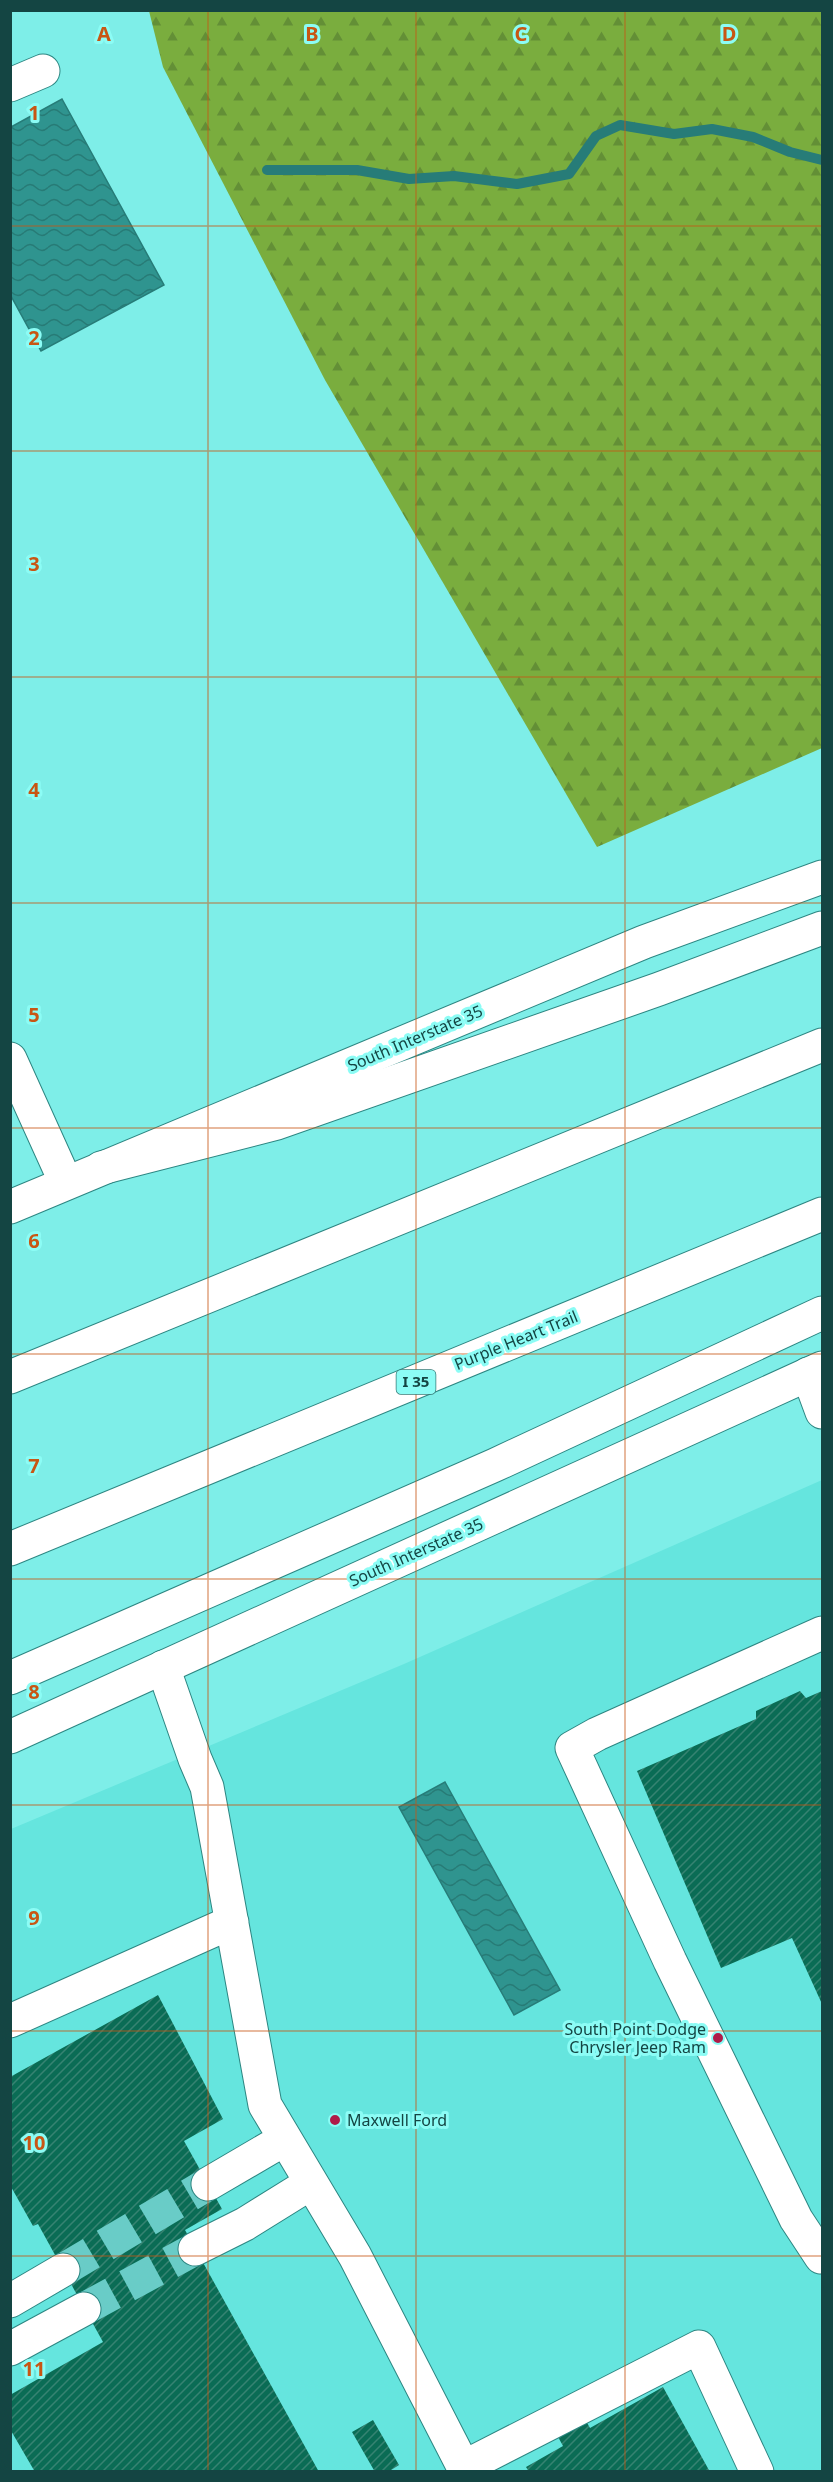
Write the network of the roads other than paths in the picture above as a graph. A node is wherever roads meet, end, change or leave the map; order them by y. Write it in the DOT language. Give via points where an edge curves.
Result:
graph roads {
  1 [pos="43,71"];
  2 [pos="10,85"];
  3 [pos="822,877"];
  4 [pos="822,928"];
  5 [pos="822,1045"];
  6 [pos="10,1059"];
  7 [pos="101,1168"];
  8 [pos="66,1183"];
  9 [pos="10,1207"];
  10 [pos="822,1214"];
  11 [pos="822,1313"];
  12 [pos="815,1371"];
  13 [pos="10,1377"];
  14 [pos="822,1412"];
  15 [pos="10,1549"];
  16 [pos="822,1633"];
  17 [pos="163,1667"];
  18 [pos="10,1678"];
  19 [pos="10,1737"];
  20 [pos="232,1922"];
  21 [pos="10,2021"];
  22 [pos="285,2139"];
  23 [pos="311,2183"];
  24 [pos="208,2184"];
  25 [pos="195,2248"];
  26 [pos="822,2256"];
  27 [pos="63,2270"];
  28 [pos="10,2301"];
  29 [pos="84,2308"];
  30 [pos="10,2349"];
  31 [pos="465,2469"];
  32 [pos="758,2472"];
  1 -- 2 [label="main road"];
  3 -- 7 [label="main road, South Interstate 35" via="644,942"];
  4 -- 7 [label="main road" via="277,1123"];
  5 -- 13 [label="main road"];
  6 -- 8 [label="main road"];
  7 -- 8 [label="main road, South Interstate 35"];
  8 -- 9 [label="main road, South Interstate 35"];
  10 -- 15 [label="main road, Purple Heart Trail / I 35"];
  11 -- 18 [label="main road" via="495,1465"];
  12 -- 14 [label="main road"];
  12 -- 17 [label="main road, South Interstate 35"];
  16 -- 26 [label="main road" via="572,1748 796,2219"];
  17 -- 19 [label="main road, South Interstate 35"];
  17 -- 20 [label="main road" via="207,1788"];
  20 -- 21 [label="main road"];
  20 -- 22 [label="main road" via="265,2105"];
  22 -- 23 [label="main road"];
  22 -- 24 [label="main road"];
  23 -- 25 [label="main road" via="244,2224"];
  23 -- 31 [label="main road" via="355,2256"];
  27 -- 28 [label="main road"];
  29 -- 30 [label="main road"];
  31 -- 32 [label="main road" via="699,2348"];
}
